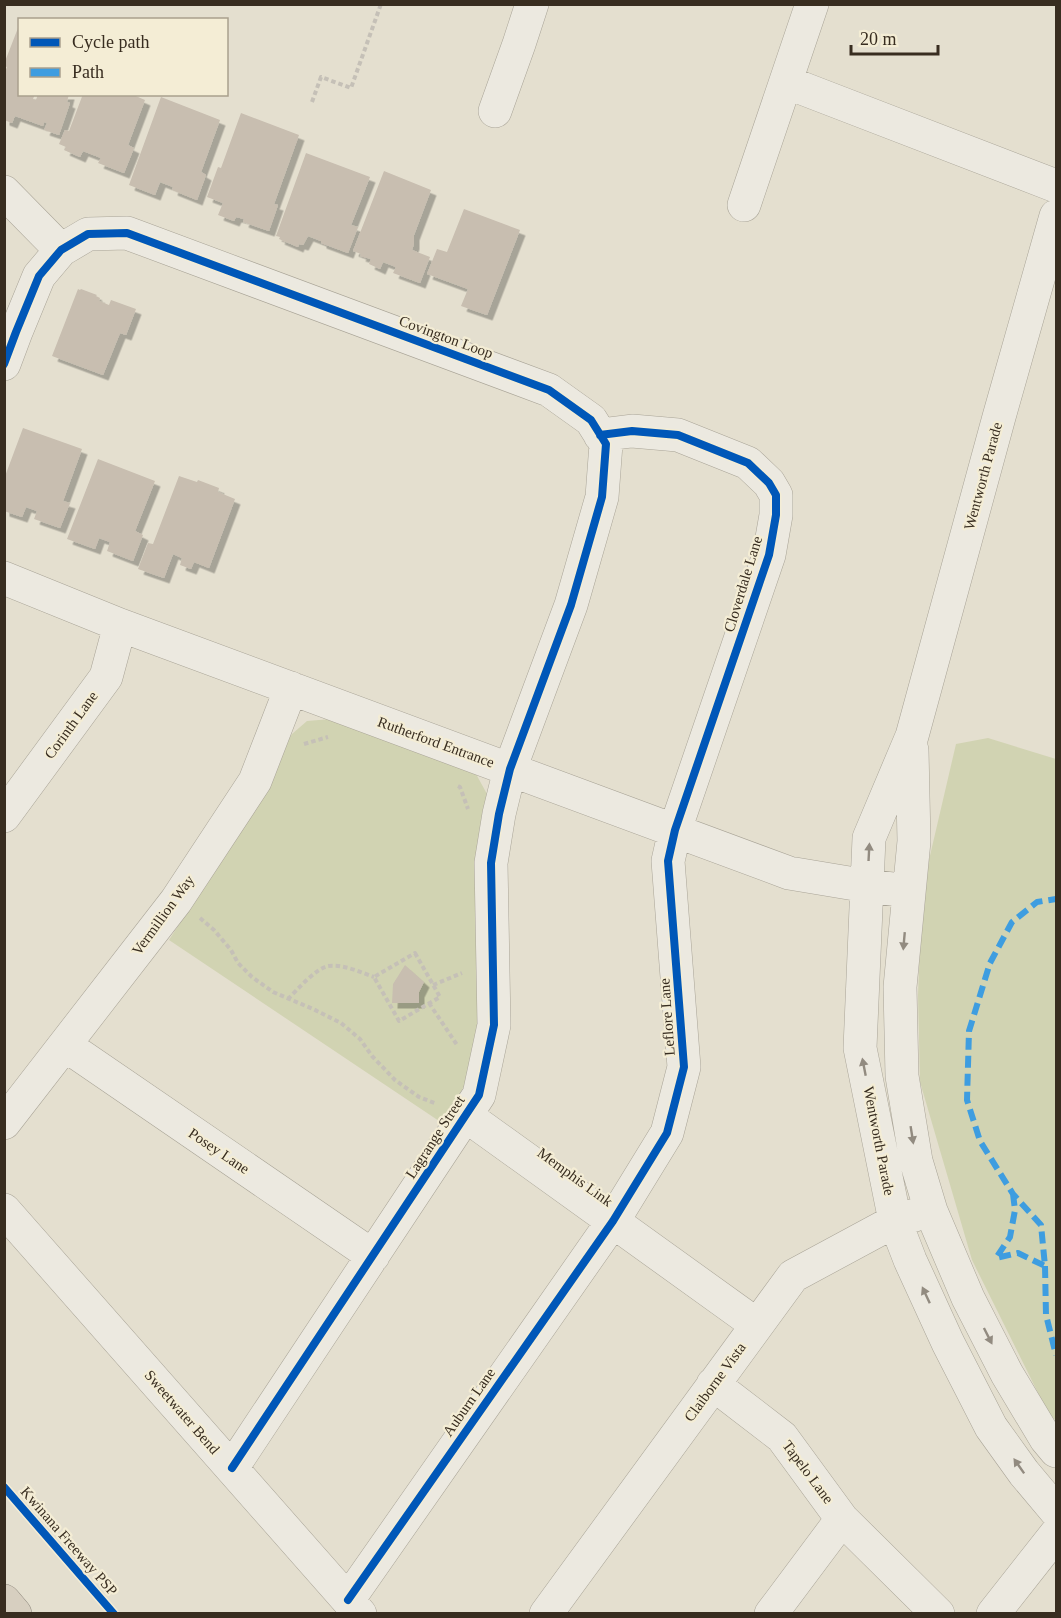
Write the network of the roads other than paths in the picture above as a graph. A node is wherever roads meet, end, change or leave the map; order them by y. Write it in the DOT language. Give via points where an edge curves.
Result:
graph roads {
  1 [pos="532,4"];
  2 [pos="813,4"];
  3 [pos="786,82"];
  4 [pos="495,111"];
  5 [pos="1056,186"];
  6 [pos="4,192"];
  7 [pos="744,205"];
  8 [pos="1056,216"];
  9 [pos="61,250"];
  10 [pos="4,364"];
  11 [pos="600,435"];
  12 [pos="4,578"];
  13 [pos="120,625"];
  14 [pos="291,688"];
  15 [pos="912,736"];
  16 [pos="510,769"];
  17 [pos="4,816"];
  18 [pos="675,830"];
  19 [pos="867,886"];
  20 [pos="909,891"];
  21 [pos="65,1045"];
  22 [pos="465,1115"];
  23 [pos="4,1123"];
  24 [pos="4,1210"];
  25 [pos="932,1211"];
  26 [pos="613,1221"];
  27 [pos="895,1221"];
  28 [pos="372,1256"];
  29 [pos="757,1325"];
  30 [pos="713,1384"];
  31 [pos="1056,1451"];
  32 [pos="232,1468"];
  33 [pos="1056,1511"];
  34 [pos="843,1519"];
  35 [pos="1056,1534"];
  36 [pos="4,1601"];
  37 [pos="354,1607"];
  38 [pos="15,1614"];
  39 [pos="546,1614"];
  40 [pos="771,1614"];
  41 [pos="938,1614"];
  42 [pos="993,1614"];
  1 -- 4 [label="street"];
  2 -- 3 [label="street"];
  3 -- 5 [label="street"];
  3 -- 7 [label="street"];
  6 -- 9 [label="street"];
  8 -- 15 [label="street, Wentworth Parade"];
  9 -- 10 [label="street, Covington Loop" via="39,276"];
  9 -- 11 [label="street, Covington Loop" via="88,234 126,233 549,390 591,420"];
  11 -- 16 [label="street" via="606,444 602,497 571,605"];
  11 -- 18 [label="street, Cloverdale Lane" via="632,431 678,435 748,464 776,495 769,555"];
  12 -- 13 [label="street, Rutherford Entrance"];
  13 -- 14 [label="street, Rutherford Entrance"];
  13 -- 17 [label="street, Corinth Lane" via="106,677"];
  14 -- 16 [label="street, Rutherford Entrance"];
  14 -- 21 [label="street, Vermillion Way" via="255,780 176,901"];
  19 -- 15 [label="street, Wentworth Parade, one-way" via="869,838"];
  15 -- 20 [label="street, Wentworth Parade" via="914,841"];
  16 -- 18 [label="street, Rutherford Entrance"];
  16 -- 22 [label="street, Lagrange Street" via="491,863 494,1025 478,1095"];
  18 -- 19 [label="street, Rutherford Entrance" via="789,873"];
  18 -- 26 [label="street, Leflore Lane" via="668,861 684,1067 667,1132"];
  19 -- 20 [label="street, Rutherford Entrance"];
  27 -- 19 [label="street, Wentworth Parade, one-way" via="860,1048"];
  20 -- 25 [label="street, Wentworth Parade, one-way" via="900,987 902,1076 916,1161"];
  21 -- 23 [label="street, Vermillion Way"];
  21 -- 28 [label="street, Posey Lane"];
  22 -- 26 [label="street, Memphis Link"];
  22 -- 28 [label="street, Lagrange Street"];
  24 -- 32 [label="street, Sweetwater Bend"];
  25 -- 27 [label="street, Claiborne Vista"];
  25 -- 31 [label="street, Wentworth Parade, one-way" via="968,1298 1007,1374"];
  26 -- 29 [label="street, Memphis Link"];
  26 -- 37 [label="street, Auburn Lane"];
  27 -- 29 [label="street, Claiborne Vista" via="793,1276"];
  33 -- 27 [label="street, Wentworth Parade, one-way" via="992,1427 948,1343"];
  28 -- 32 [label="street, Lagrange Street"];
  29 -- 30 [label="street, Claiborne Vista"];
  30 -- 34 [label="street, Tapelo Lane" via="782,1437"];
  30 -- 39 [label="street, Claiborne Vista"];
  32 -- 37 [label="street, Sweetwater Bend"];
  34 -- 40 [label="street, Tapelo Lane"];
  34 -- 41 [label="street, Tapelo Lane"];
  35 -- 42 [label="street"];
  36 -- 38 [label="highway"];
}
